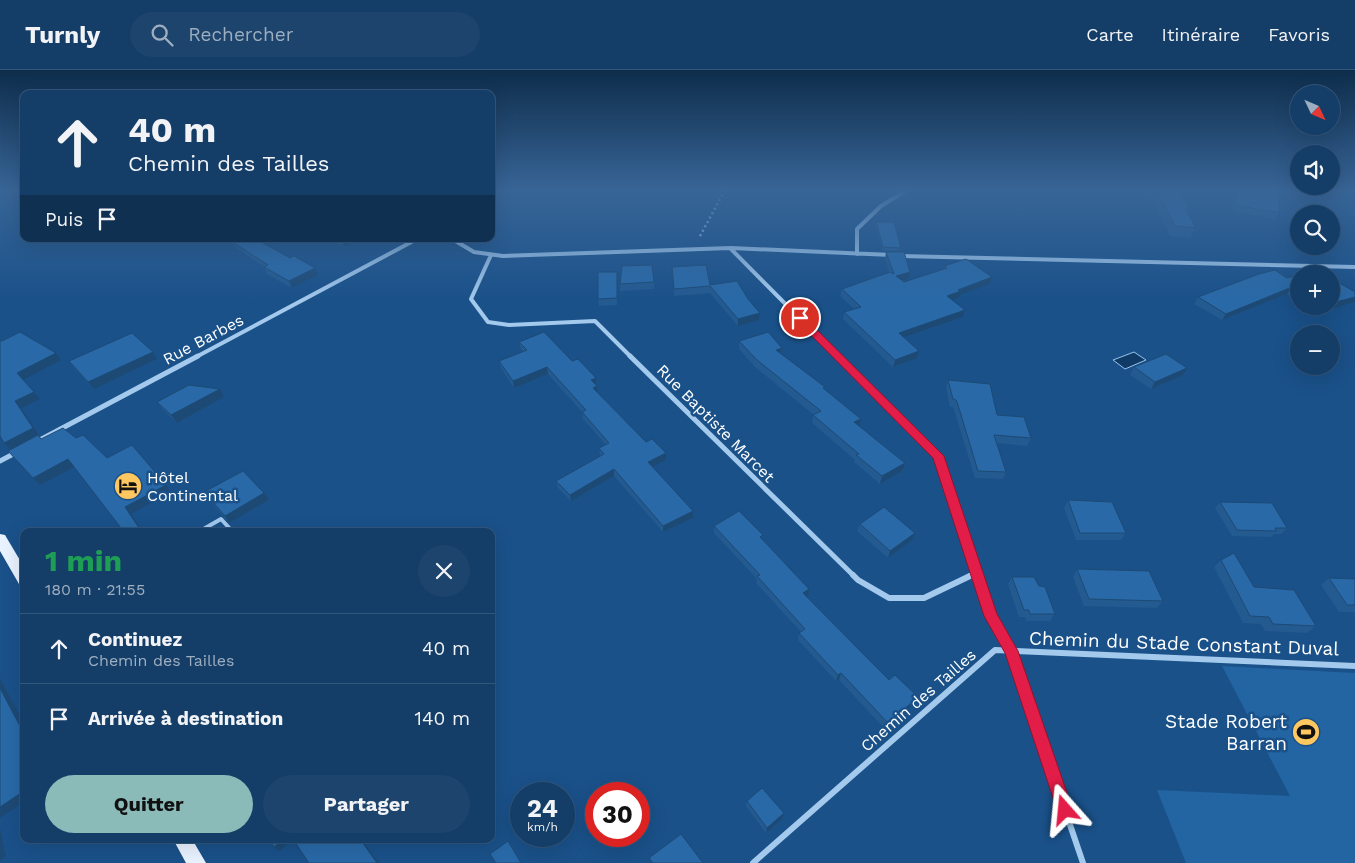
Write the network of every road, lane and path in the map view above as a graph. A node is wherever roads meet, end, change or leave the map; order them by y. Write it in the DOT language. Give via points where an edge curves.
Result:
graph roads {
  1 [pos="705,227"];
  2 [pos="860,227"];
  3 [pos="411,242"];
  4 [pos="457,242"];
  5 [pos="730,248"];
  6 [pos="693,250"];
  7 [pos="857,254"];
  8 [pos="491,255"];
  9 [pos="1355,267"];
  10 [pos="35,442"];
  11 [pos="26,447"];
  12 [pos="0,461"];
  13 [pos="205,528"];
  14 [pos="229,528"];
  15 [pos="0,539"];
  16 [pos="977,572"];
  17 [pos="20,573"];
  18 [pos="1011,651"];
  19 [pos="1355,666"];
  20 [pos="184,843"];
  21 [pos="197,863"];
  22 [pos="752,863"];
  23 [pos="1083,863"];
  1 -- 6 [label="path"];
  2 -- 7 [label="street"];
  3 -- 10 [label="street, Rue Barbes"];
  4 -- 8 [label="street" via="474,252"];
  5 -- 6 [label="street"];
  5 -- 7 [label="street"];
  5 -- 16 [label="street" via="938,456"];
  6 -- 8 [label="street"];
  7 -- 9 [label="street"];
  8 -- 16 [label="street, Rue Baptiste Marcet" via="471,298 488,322 509,325 595,321 858,580 889,598 924,598"];
  11 -- 12 [label="street"];
  13 -- 14 [label="lane" via="221,519"];
  15 -- 17 [label="main road"];
  16 -- 18 [label="street" via="991,616"];
  18 -- 19 [label="street, Chemin du Stade Constant Duval"];
  18 -- 22 [label="street, Chemin des Tailles" via="995,650"];
  18 -- 23 [label="street"];
  20 -- 21 [label="main road"];
}
